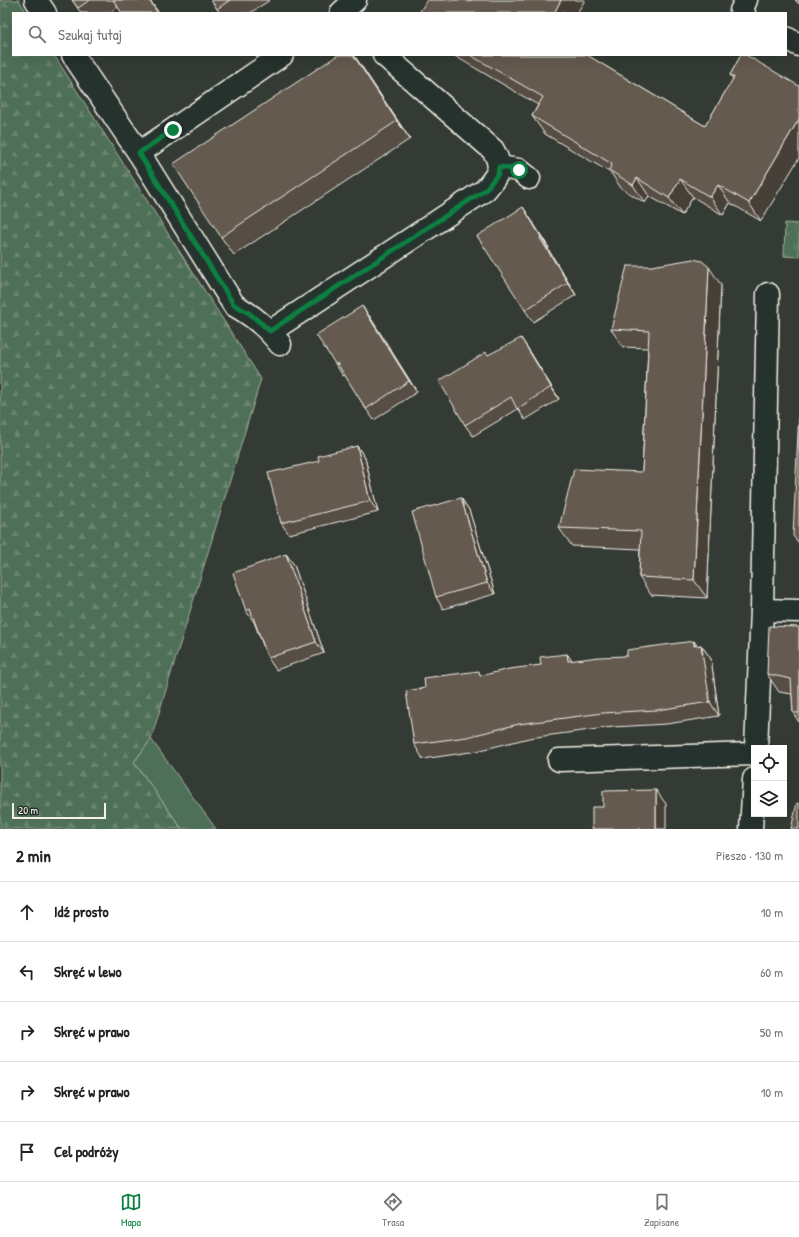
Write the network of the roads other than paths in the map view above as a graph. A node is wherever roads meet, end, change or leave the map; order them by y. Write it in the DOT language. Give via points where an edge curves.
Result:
graph roads {
  1 [pos="36,0"];
  2 [pos="355,0"];
  3 [pos="746,0"];
  4 [pos="44,12"];
  5 [pos="342,12"];
  6 [pos="742,12"];
  7 [pos="787,39"];
  8 [pos="799,45"];
  9 [pos="74,56"];
  10 [pos="281,56"];
  11 [pos="385,56"];
  12 [pos="139,153"];
  13 [pos="499,167"];
  14 [pos="529,178"];
  15 [pos="768,294"];
  16 [pos="762,610"];
  17 [pos="799,612"];
  18 [pos="756,745"];
  19 [pos="751,754"];
  20 [pos="559,760"];
  21 [pos="754,781"];
  22 [pos="751,829"];
  1 -- 4 [label="street"];
  2 -- 5 [label="street"];
  3 -- 6 [label="street"];
  7 -- 8 [label="street"];
  9 -- 12 [label="street"];
  10 -- 12 [label="street"];
  11 -- 13 [label="street" via="493,150 500,161"];
  12 -- 13 [label="street" via="234,305 249,313 275,337 485,190 498,174"];
  13 -- 14 [label="street" via="519,170"];
  15 -- 16 [label="street"];
  16 -- 17 [label="street"];
  16 -- 18 [label="street"];
  19 -- 20 [label="street"];
  21 -- 22 [label="street"];
}
